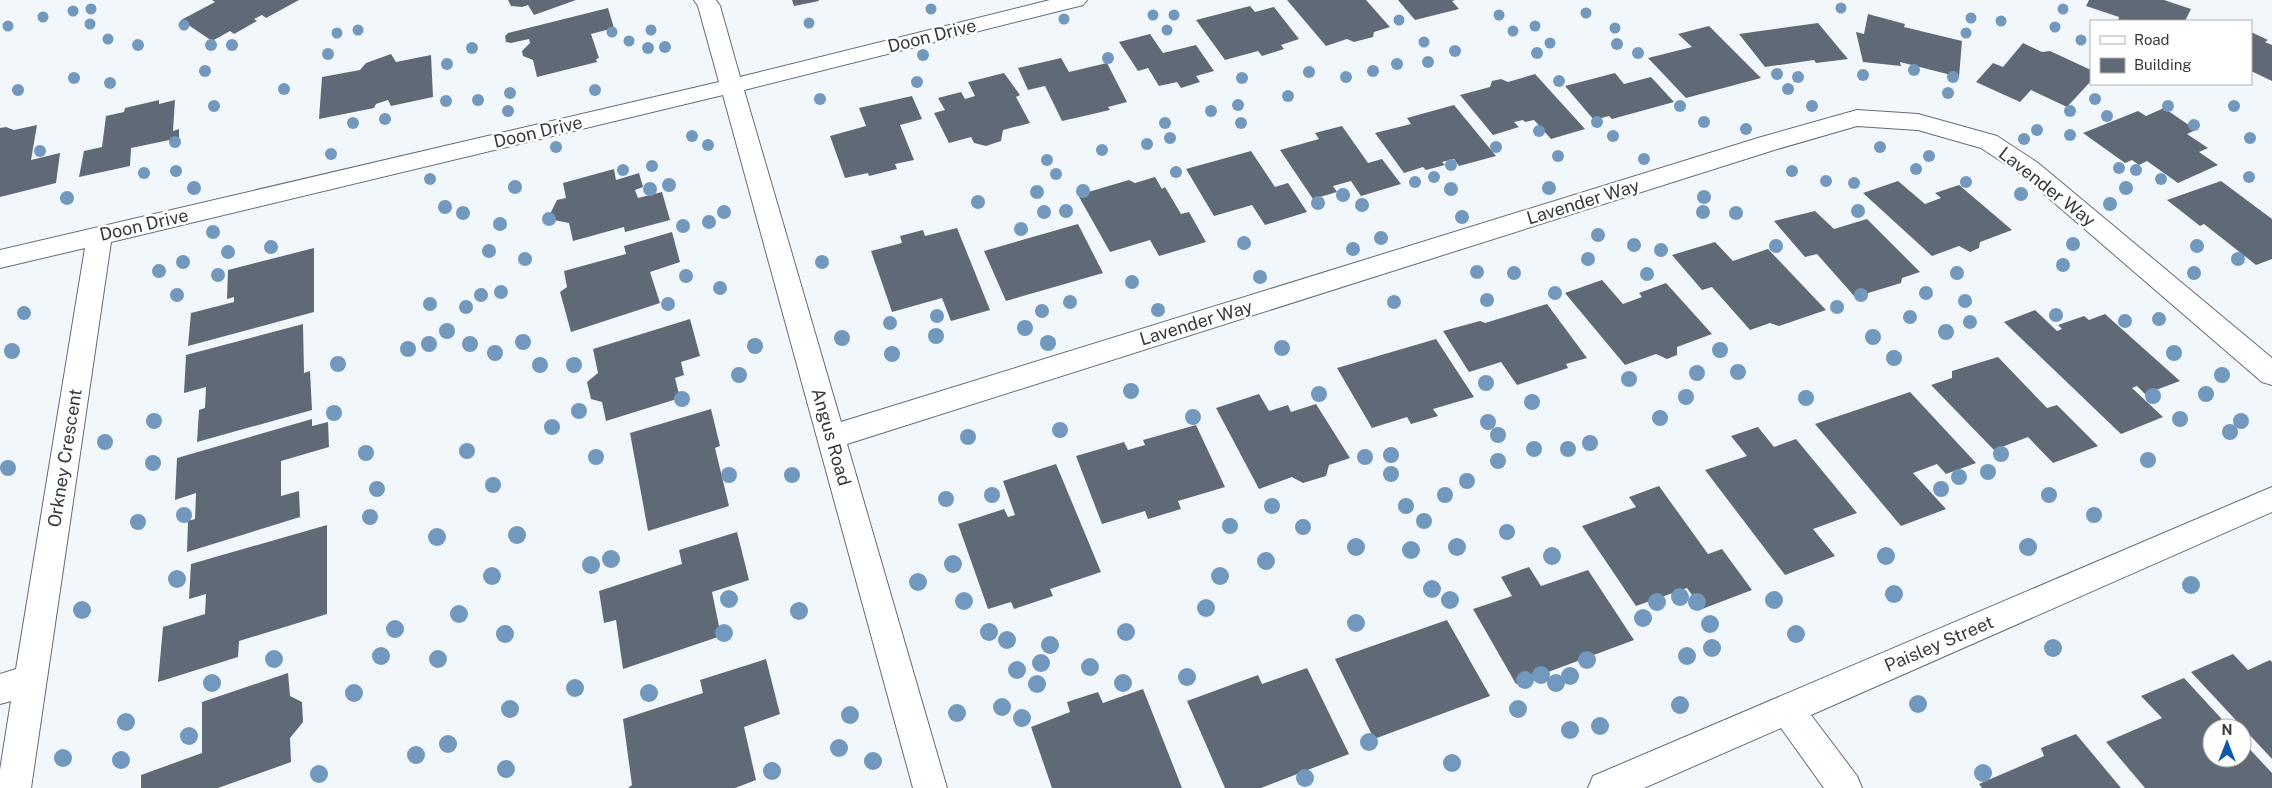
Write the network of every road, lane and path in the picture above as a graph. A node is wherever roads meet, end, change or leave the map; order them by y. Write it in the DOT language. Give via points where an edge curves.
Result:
graph roads {
  1 [pos="705,0"];
  2 [pos="1076,0"];
  3 [pos="731,86"];
  4 [pos="98,236"];
  5 [pos="0,259"];
  6 [pos="2272,374"];
  7 [pos="831,437"];
  8 [pos="2272,499"];
  9 [pos="31,680"];
  10 [pos="0,689"];
  11 [pos="1787,709"];
  12 [pos="14,788"];
  13 [pos="930,788"];
  14 [pos="1605,788"];
  15 [pos="1844,788"];
  1 -- 3 [label="street, Angus Road"];
  2 -- 3 [label="street, Doon Drive"];
  3 -- 4 [label="street, Doon Drive"];
  3 -- 7 [label="street, Angus Road"];
  4 -- 5 [label="street, Doon Drive"];
  4 -- 9 [label="street, Orkney Crescent"];
  6 -- 7 [label="street, Lavender Way" via="2030,169 1989,142 1918,122 1857,118"];
  7 -- 13 [label="street, Angus Road"];
  8 -- 11 [label="street, Paisley Street"];
  9 -- 10 [label="street"];
  9 -- 12 [label="street, Orkney Crescent"];
  11 -- 14 [label="street, Paisley Street"];
  11 -- 15 [label="street"];
}
